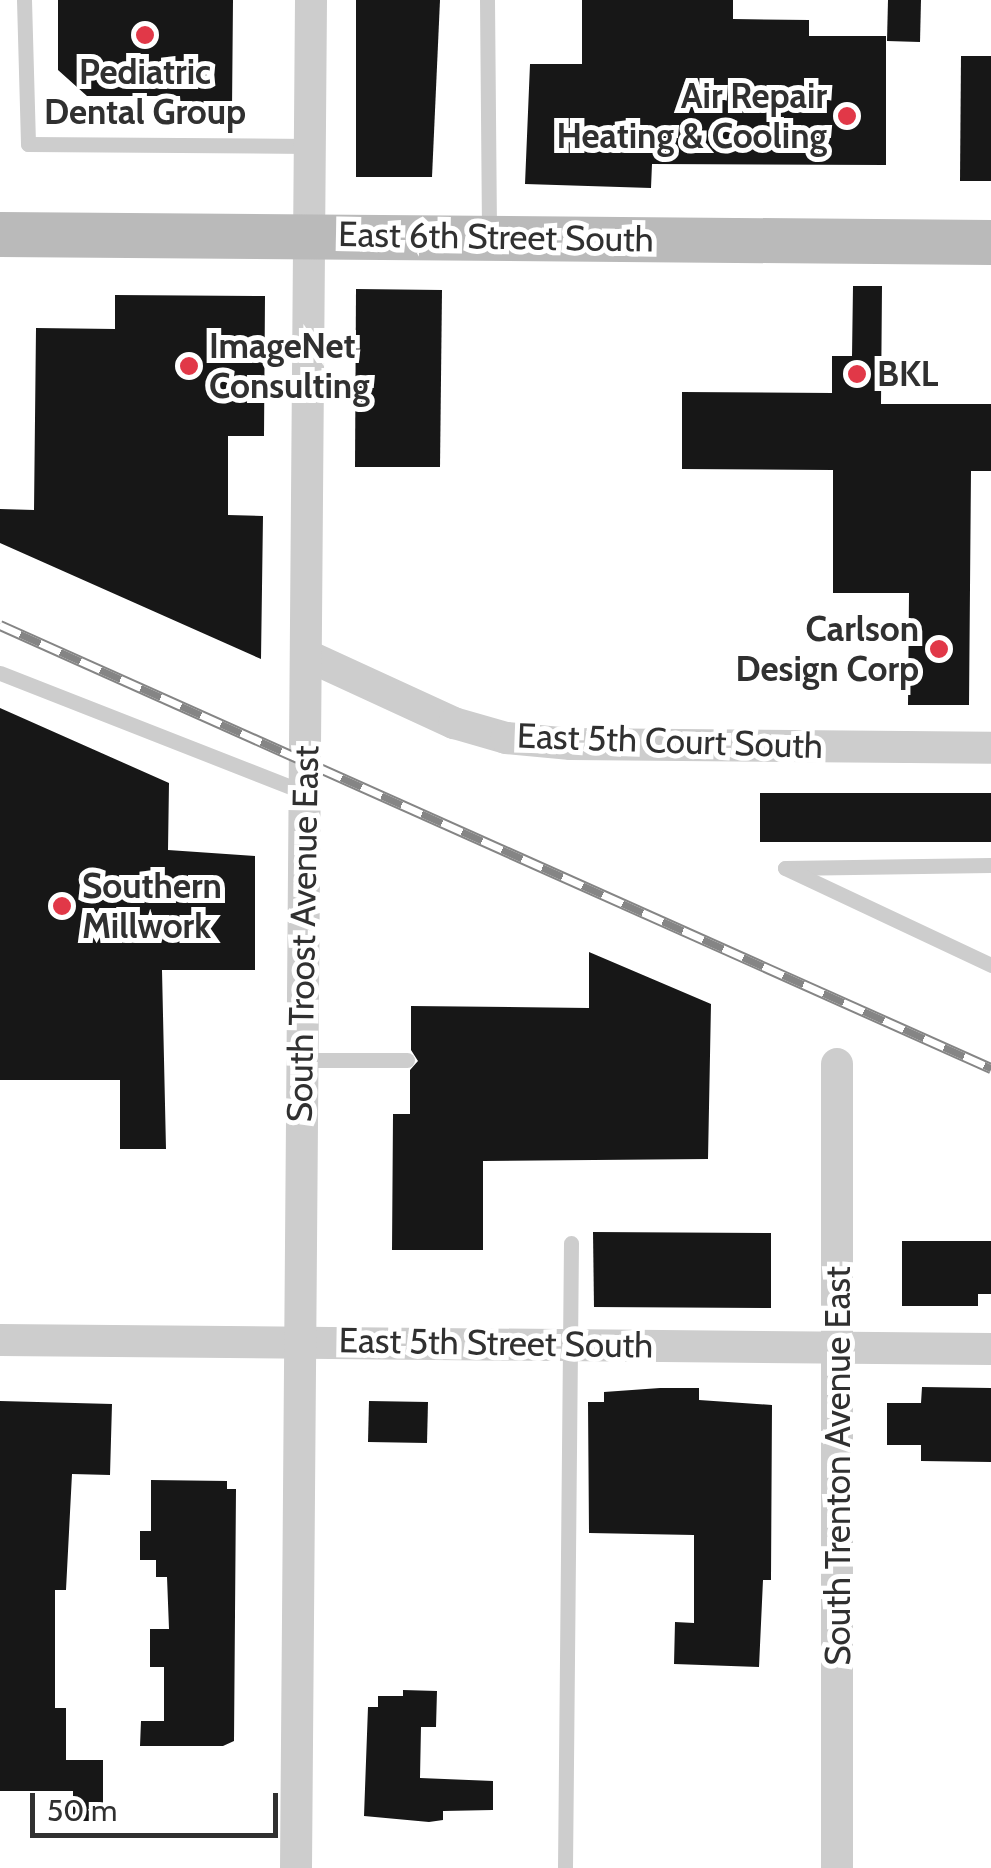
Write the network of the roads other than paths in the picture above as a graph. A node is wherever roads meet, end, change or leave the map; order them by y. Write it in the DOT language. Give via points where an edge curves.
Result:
graph roads {
  1 [pos="24,0"];
  2 [pos="311,0"];
  3 [pos="487,0"];
  4 [pos="312,146"];
  5 [pos="0,234"];
  6 [pos="311,234"];
  7 [pos="489,236"];
  8 [pos="991,242"];
  9 [pos="306,655"];
  10 [pos="0,674"];
  11 [pos="991,748"];
  12 [pos="305,792"];
  13 [pos="991,865"];
  14 [pos="991,965"];
  15 [pos="302,1060"];
  16 [pos="407,1060"];
  17 [pos="837,1064"];
  18 [pos="571,1242"];
  19 [pos="0,1340"];
  20 [pos="299,1341"];
  21 [pos="571,1344"];
  22 [pos="840,1348"];
  23 [pos="991,1350"];
  24 [pos="296,1868"];
  25 [pos="565,1868"];
  26 [pos="837,1868"];
  1 -- 4 [label="lane" via="28,144"];
  2 -- 4 [label="street, South Troost Avenue East"];
  3 -- 7 [label="lane"];
  4 -- 6 [label="street, South Troost Avenue East"];
  5 -- 6 [label="street, East 6th Street South"];
  6 -- 7 [label="street, East 6th Street South"];
  6 -- 9 [label="street, South Troost Avenue East"];
  7 -- 8 [label="street, East 6th Street South"];
  9 -- 11 [label="street, East 5th Court South" via="454,723 506,738"];
  9 -- 12 [label="street, South Troost Avenue East"];
  10 -- 12 [label="lane"];
  12 -- 15 [label="street, South Troost Avenue East"];
  13 -- 14 [label="lane" via="785,868"];
  15 -- 16 [label="lane"];
  15 -- 20 [label="street, South Troost Avenue East"];
  17 -- 22 [label="street, South Trenton Avenue East"];
  18 -- 21 [label="lane"];
  19 -- 20 [label="street, East 5th Street South"];
  20 -- 21 [label="street, East 5th Street South"];
  20 -- 24 [label="street, South Troost Avenue East"];
  21 -- 22 [label="street, East 5th Street South"];
  21 -- 25 [label="lane"];
  22 -- 23 [label="street, East 5th Street South"];
  22 -- 26 [label="street, South Trenton Avenue East"];
}
